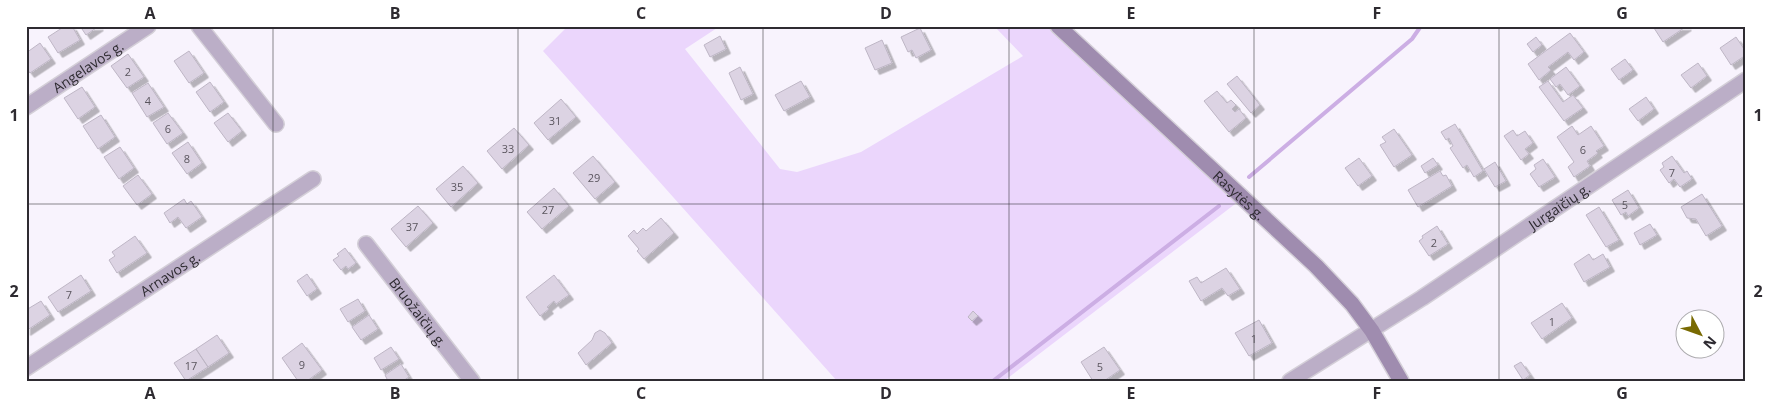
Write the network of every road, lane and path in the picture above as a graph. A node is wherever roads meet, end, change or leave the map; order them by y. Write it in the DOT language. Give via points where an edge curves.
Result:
graph roads {
  1 [pos="148,26"];
  2 [pos="198,26"];
  3 [pos="1058,26"];
  4 [pos="1746,80"];
  5 [pos="26,107"];
  6 [pos="276,124"];
  7 [pos="313,179"];
  8 [pos="366,244"];
  9 [pos="1372,331"];
  10 [pos="26,368"];
  11 [pos="466,379"];
  12 [pos="1290,381"];
  13 [pos="1402,381"];
  1 -- 5 [label="street, Angelavos g."];
  2 -- 6 [label="street"];
  3 -- 9 [label="main road, Rasytės g." via="1316,266"];
  4 -- 9 [label="street, Jurgaičių g."];
  7 -- 10 [label="street, Arnavos g."];
  8 -- 11 [label="street, Bruožaičių g."];
  9 -- 12 [label="street, Jurgaičių g."];
  9 -- 13 [label="main road, Rasytės g."];
}
